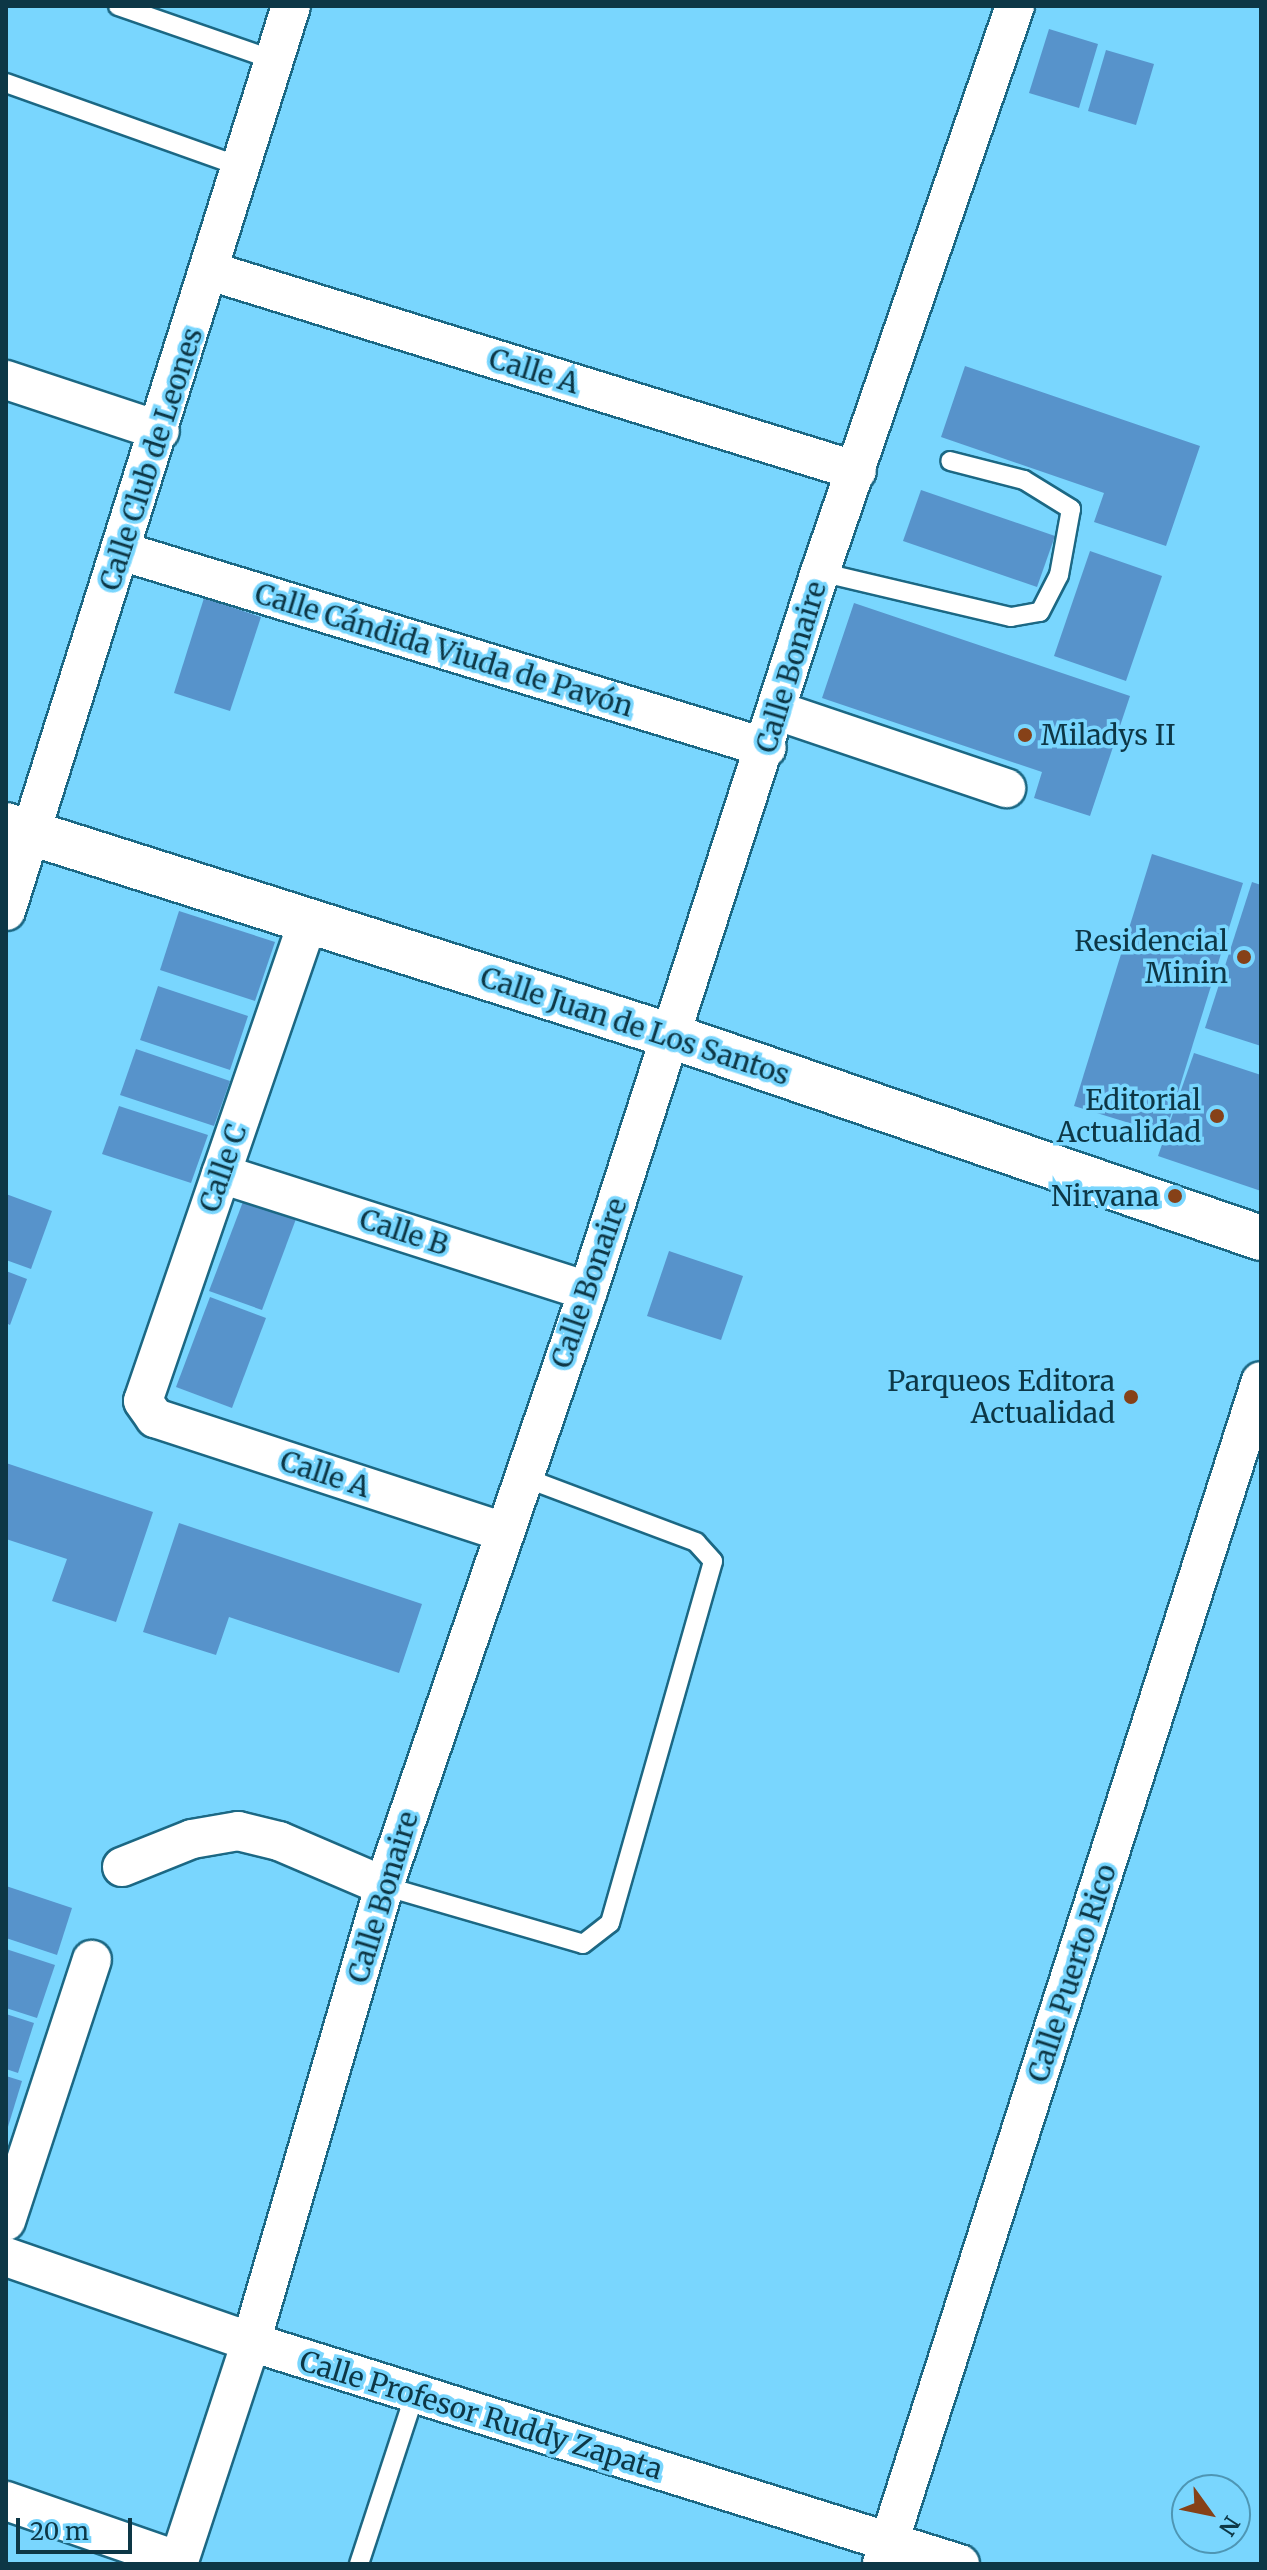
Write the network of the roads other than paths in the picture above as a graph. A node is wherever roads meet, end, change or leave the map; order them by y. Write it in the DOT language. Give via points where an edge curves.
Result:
graph roads {
  1 [pos="118,6"];
  2 [pos="291,6"];
  3 [pos="1015,6"];
  4 [pos="274,60"];
  5 [pos="6,83"];
  6 [pos="242,167"];
  7 [pos="210,271"];
  8 [pos="6,380"];
  9 [pos="160,431"];
  10 [pos="950,461"];
  11 [pos="857,471"];
  12 [pos="121,551"];
  13 [pos="820,572"];
  14 [pos="778,711"];
  15 [pos="767,748"];
  16 [pos="1006,788"];
  17 [pos="19,830"];
  18 [pos="6,911"];
  19 [pos="307,924"];
  20 [pos="671,1036"];
  21 [pos="221,1174"];
  22 [pos="1261,1238"];
  23 [pos="588,1291"];
  24 [pos="1261,1381"];
  25 [pos="147,1412"];
  26 [pos="523,1477"];
  27 [pos="504,1532"];
  28 [pos="122,1867"];
  29 [pos="384,1886"];
  30 [pos="92,1960"];
  31 [pos="6,2221"];
  32 [pos="6,2257"];
  33 [pos="251,2342"];
  34 [pos="415,2394"];
  35 [pos="6,2501"];
  36 [pos="885,2553"];
  37 [pos="178,2562"];
  38 [pos="359,2564"];
  39 [pos="960,2564"];
  1 -- 4 [label="lane"];
  2 -- 4 [label="street, Calle Club de Leones"];
  3 -- 11 [label="street, Calle Bonaire"];
  4 -- 6 [label="street, Calle Club de Leones"];
  5 -- 6 [label="lane"];
  6 -- 7 [label="street, Calle Club de Leones"];
  7 -- 9 [label="street, Calle Club de Leones"];
  7 -- 11 [label="street, Calle A"];
  8 -- 9 [label="street"];
  9 -- 12 [label="street, Calle Club de Leones"];
  10 -- 13 [label="lane" via="1024,480 1071,509 1059,575 1040,612 1011,617"];
  11 -- 13 [label="street, Calle Bonaire"];
  12 -- 15 [label="street, Calle Cándida Viuda de Pavón"];
  12 -- 17 [label="street, Calle Club de Leones"];
  13 -- 14 [label="street, Calle Bonaire"];
  14 -- 15 [label="street, Calle Bonaire"];
  14 -- 16 [label="street"];
  15 -- 20 [label="street, Calle Bonaire"];
  17 -- 18 [label="street, Calle Club de Leones"];
  17 -- 19 [label="street, Calle Juan de Los Santos"];
  19 -- 20 [label="street, Calle Juan de Los Santos"];
  19 -- 21 [label="street, Calle C"];
  20 -- 22 [label="street, Calle Juan de Los Santos"];
  20 -- 23 [label="street, Calle Bonaire"];
  21 -- 23 [label="street, Calle B"];
  21 -- 25 [label="street, Calle C" via="143,1401"];
  23 -- 26 [label="street, Calle Bonaire"];
  24 -- 36 [label="street, Calle Puerto Rico"];
  25 -- 27 [label="street, Calle A"];
  26 -- 27 [label="street, Calle Bonaire"];
  26 -- 29 [label="lane" via="696,1542 713,1561 610,1923 583,1944"];
  27 -- 29 [label="street, Calle Bonaire"];
  28 -- 29 [label="street" via="192,1839 238,1831 279,1841"];
  29 -- 33 [label="street, Calle Bonaire"];
  30 -- 31 [label="street"];
  32 -- 33 [label="street, Calle Profesor Ruddy Zapata"];
  33 -- 34 [label="street, Calle Profesor Ruddy Zapata"];
  33 -- 37 [label="street, Calle Bonaire"];
  34 -- 36 [label="street, Calle Profesor Ruddy Zapata"];
  34 -- 38 [label="lane"];
  35 -- 37 [label="street"];
  36 -- 39 [label="street, Calle Profesor Ruddy Zapata"];
}
